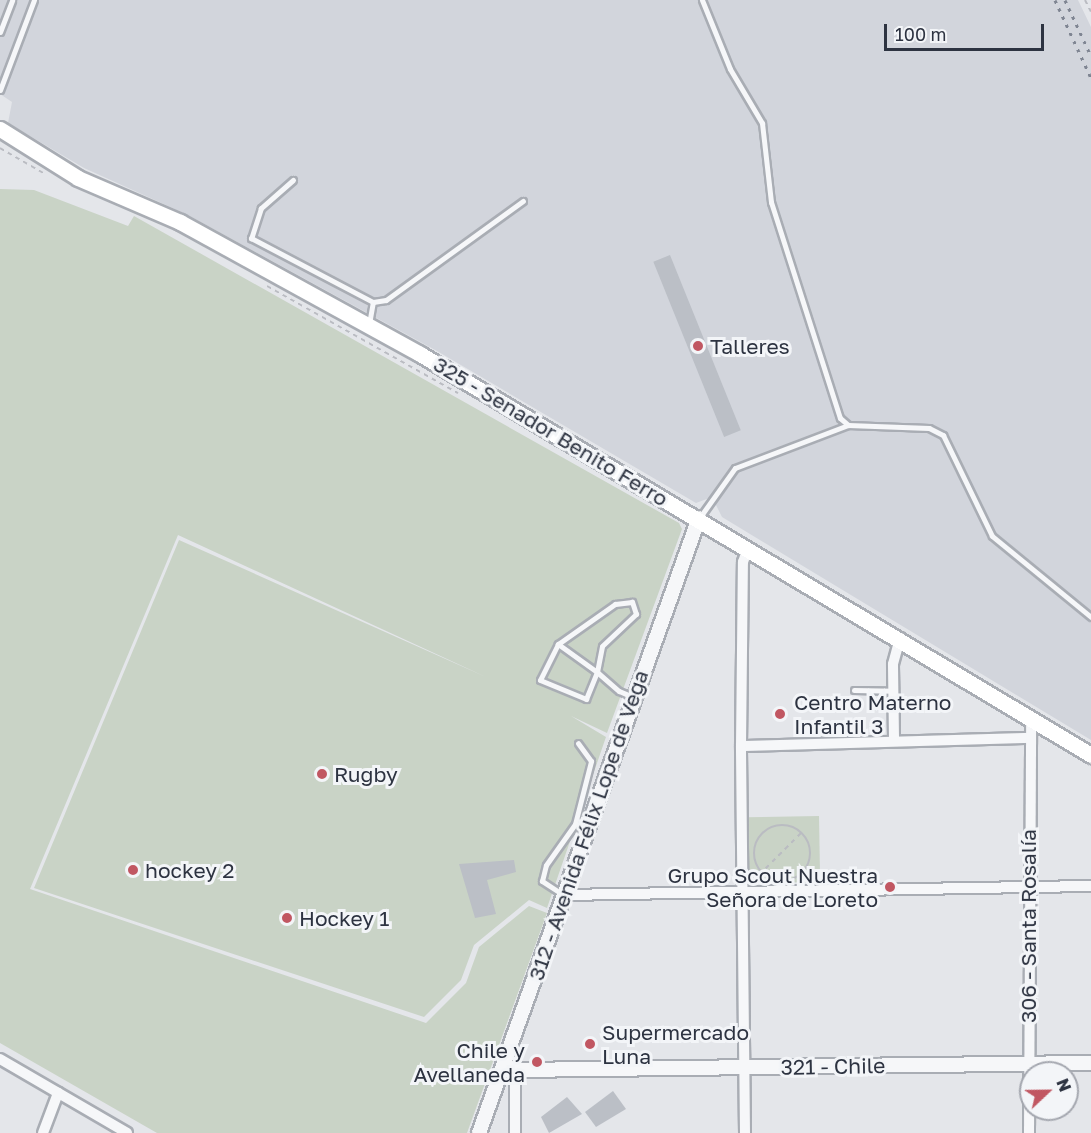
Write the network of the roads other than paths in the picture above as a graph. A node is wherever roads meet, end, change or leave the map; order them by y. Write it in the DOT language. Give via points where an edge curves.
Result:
graph roads {
  1 [pos="12,0"];
  2 [pos="34,0"];
  3 [pos="702,0"];
  4 [pos="0,32"];
  5 [pos="0,90"];
  6 [pos="0,129"];
  7 [pos="293,180"];
  8 [pos="523,201"];
  9 [pos="373,302"];
  10 [pos="368,325"];
  11 [pos="849,425"];
  12 [pos="699,518"];
  13 [pos="748,548"];
  14 [pos="1091,616"];
  15 [pos="900,638"];
  16 [pos="558,644"];
  17 [pos="597,672"];
  18 [pos="854,690"];
  19 [pos="892,691"];
  20 [pos="633,697"];
  21 [pos="1031,718"];
  22 [pos="894,738"];
  23 [pos="1028,738"];
  24 [pos="578,743"];
  25 [pos="741,746"];
  26 [pos="1091,755"];
  27 [pos="1091,886"];
  28 [pos="1027,890"];
  29 [pos="743,892"];
  30 [pos="563,894"];
  31 [pos="0,1059"];
  32 [pos="1029,1061"];
  33 [pos="1019,1063"];
  34 [pos="509,1068"];
  35 [pos="745,1068"];
  36 [pos="58,1093"];
  37 [pos="44,1133"];
  38 [pos="127,1133"];
  39 [pos="479,1133"];
  40 [pos="515,1133"];
  41 [pos="745,1133"];
  1 -- 4 [label="lane"];
  2 -- 5 [label="lane"];
  3 -- 11 [label="lane" via="730,69 762,123 771,202 835,408"];
  6 -- 10 [label="main road, 325 - Senador Benito Ferro" via="78,178 180,222"];
  7 -- 9 [label="lane" via="261,208 250,238"];
  8 -- 9 [label="lane" via="386,300"];
  9 -- 10 [label="lane"];
  10 -- 12 [label="main road, 325 - Senador Benito Ferro"];
  11 -- 12 [label="lane" via="735,468"];
  11 -- 14 [label="lane" via="929,428 943,435 992,536"];
  12 -- 13 [label="main road, 325 - Senador Benito Ferro"];
  12 -- 20 [label="street, 312 - Avenida Félix Lope de Vega"];
  13 -- 15 [label="main road, 325 - Senador Benito Ferro"];
  13 -- 25 [label="street" via="743,562"];
  15 -- 19 [label="street"];
  15 -- 21 [label="main road, 325 - Senador Benito Ferro"];
  16 -- 17 [label="lane"];
  16 -- 17 [label="lane" via="541,672 542,683 586,699"];
  16 -- 17 [label="lane" via="615,604 632,602 636,614 602,646"];
  17 -- 20 [label="lane"];
  18 -- 19 [label="lane"];
  19 -- 22 [label="street"];
  20 -- 30 [label="street, 312 - Avenida Félix Lope de Vega"];
  21 -- 23 [label="street, 306 - Santa Rosalía"];
  21 -- 26 [label="main road, 325 - Senador Benito Ferro"];
  22 -- 23 [label="street"];
  22 -- 25 [label="street"];
  23 -- 28 [label="street, 306 - Santa Rosalía"];
  24 -- 30 [label="lane" via="591,761 575,824 546,864 542,881"];
  25 -- 29 [label="street"];
  27 -- 28 [label="street"];
  28 -- 29 [label="street"];
  28 -- 32 [label="street, 306 - Santa Rosalía"];
  29 -- 30 [label="street"];
  29 -- 35 [label="street"];
  30 -- 34 [label="street, 312 - Avenida Félix Lope de Vega"];
  31 -- 36 [label="street"];
  33 -- 35 [label="street, 321 - Chile"];
  34 -- 35 [label="street, 321 - Chile"];
  34 -- 39 [label="street, 312 - Avenida Félix Lope de Vega"];
  34 -- 40 [label="street"];
  35 -- 41 [label="street"];
  36 -- 37 [label="street"];
  36 -- 38 [label="street"];
}
